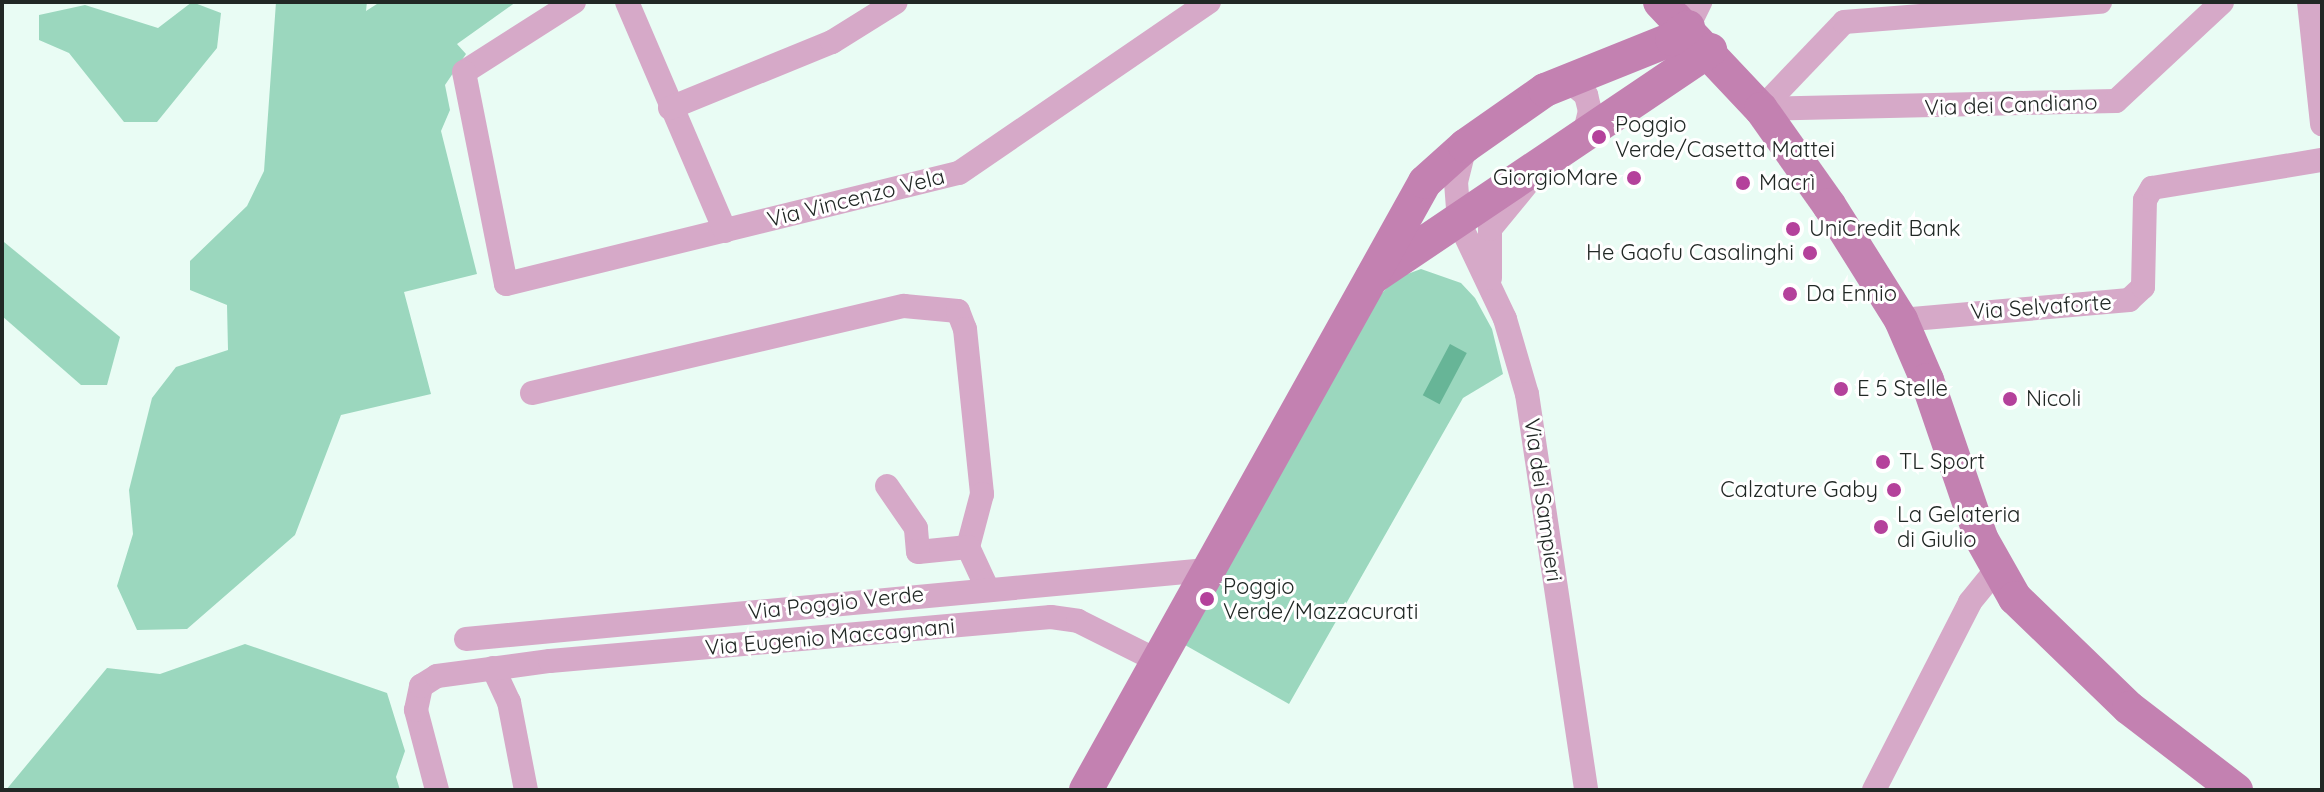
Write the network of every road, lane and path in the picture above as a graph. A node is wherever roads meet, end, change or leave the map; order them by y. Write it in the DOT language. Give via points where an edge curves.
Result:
graph roads {
  1 [pos="574,2"];
  2 [pos="627,2"];
  3 [pos="896,2"];
  4 [pos="1209,2"];
  5 [pos="1660,2"];
  6 [pos="2100,2"];
  7 [pos="2222,2"];
  8 [pos="2309,2"];
  9 [pos="2022,6"];
  10 [pos="1844,12"];
  11 [pos="1699,26"];
  12 [pos="1557,83"];
  13 [pos="670,108"];
  14 [pos="1761,109"];
  15 [pos="2322,124"];
  16 [pos="1585,131"];
  17 [pos="1465,146"];
  18 [pos="2322,160"];
  19 [pos="1544,164"];
  20 [pos="1459,222"];
  21 [pos="725,231"];
  22 [pos="1370,279"];
  23 [pos="1490,285"];
  24 [pos="1901,320"];
  25 [pos="532,393"];
  26 [pos="887,486"];
  27 [pos="968,547"];
  28 [pos="1997,569"];
  29 [pos="1207,570"];
  30 [pos="987,588"];
  31 [pos="466,639"];
  32 [pos="1158,661"];
  33 [pos="493,668"];
  34 [pos="437,790"];
  35 [pos="526,790"];
  36 [pos="1086,790"];
  37 [pos="1586,790"];
  38 [pos="1874,790"];
  39 [pos="2236,790"];
  1 -- 21 [label="street, Via Vincenzo Vela" via="464,72 506,284"];
  2 -- 13 [label="street"];
  3 -- 13 [label="street" via="832,42"];
  4 -- 21 [label="street, Via Vincenzo Vela" via="959,173"];
  5 -- 11 [label="street"];
  6 -- 9 [label="street"];
  7 -- 14 [label="street, Via dei Candiano" via="2116,101"];
  8 -- 15 [label="street"];
  9 -- 10 [label="street"];
  10 -- 14 [label="street"];
  11 -- 12 [label="street"];
  11 -- 14 [label="street"];
  11 -- 16 [label="street"];
  12 -- 16 [label="street" via="1574,85 1586,95 1590,111"];
  12 -- 17 [label="street"];
  13 -- 21 [label="street"];
  14 -- 24 [label="street"];
  16 -- 19 [label="street"];
  17 -- 20 [label="street" via="1456,182"];
  17 -- 22 [label="street" via="1418,191"];
  18 -- 24 [label="street, Via Selvaforte" via="2152,188 2145,200 2143,287 2129,300"];
  19 -- 20 [label="street"];
  19 -- 23 [label="street" via="1490,229"];
  20 -- 22 [label="street"];
  20 -- 23 [label="street, Via dei Sampieri"];
  22 -- 29 [label="street"];
  23 -- 37 [label="street, Via dei Sampieri" via="1514,343 1527,394"];
  24 -- 28 [label="street" via="1927,380 1966,501"];
  25 -- 27 [label="street" via="904,306 958,311 965,329 982,494"];
  26 -- 27 [label="street" via="916,528 918,552"];
  27 -- 30 [label="street"];
  28 -- 38 [label="street" via="1970,602"];
  28 -- 39 [label="street" via="2021,606 2067,654 2153,729"];
  29 -- 30 [label="street, Via Poggio Verde"];
  29 -- 32 [label="street"];
  30 -- 31 [label="street, Via Poggio Verde"];
  32 -- 33 [label="street, Via Eugenio Maccagnani" via="1078,621 1051,617"];
  32 -- 36 [label="street"];
  33 -- 34 [label="street, Via Eugenio Maccagnani" via="437,676 421,686 416,719"];
  33 -- 35 [label="street" via="509,702"];
}
